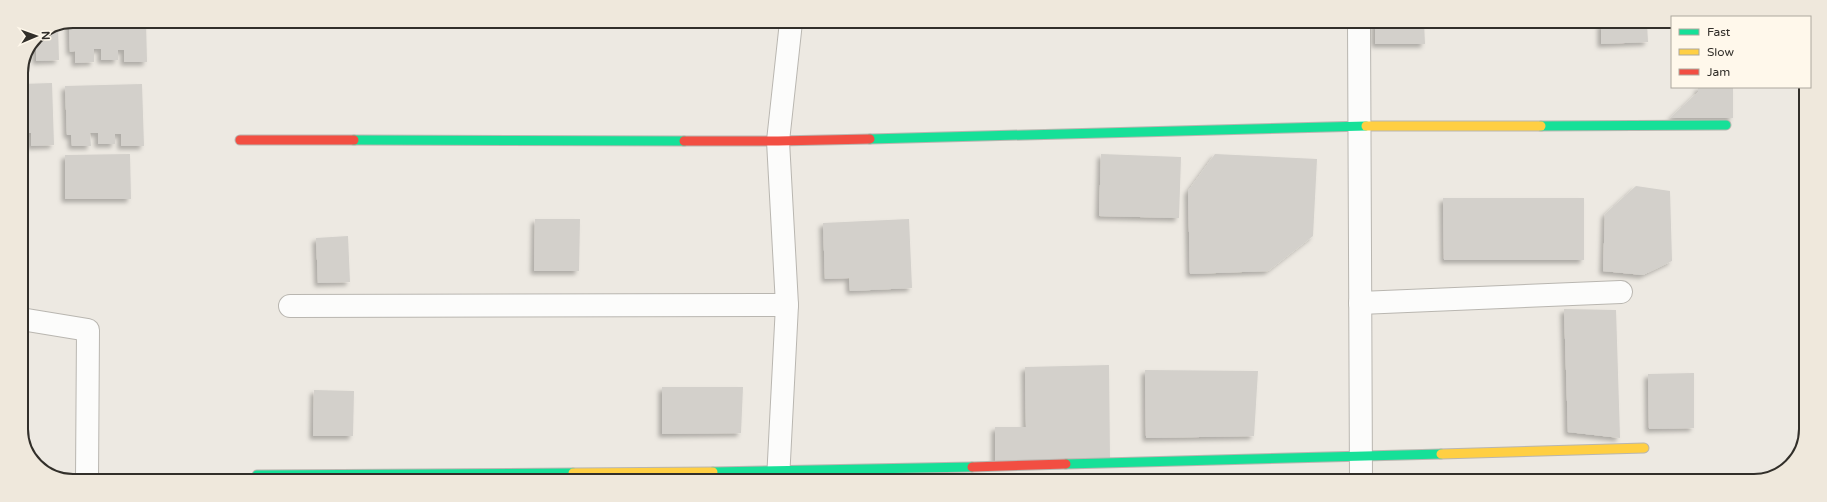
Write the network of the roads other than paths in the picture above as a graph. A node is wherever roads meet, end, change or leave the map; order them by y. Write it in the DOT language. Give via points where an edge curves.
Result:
graph roads {
  1 [pos="790,28"];
  2 [pos="1360,28"];
  3 [pos="1726,125"];
  4 [pos="1360,126"];
  5 [pos="240,140"];
  6 [pos="778,141"];
  7 [pos="1621,292"];
  8 [pos="1360,303"];
  9 [pos="787,305"];
  10 [pos="290,306"];
  11 [pos="28,320"];
  12 [pos="1644,448"];
  13 [pos="1361,457"];
  14 [pos="87,474"];
  15 [pos="778,474"];
  16 [pos="839,474"];
  17 [pos="1361,474"];
  1 -- 6 [label="street"];
  2 -- 4 [label="street"];
  3 -- 4 [label="street"];
  4 -- 6 [label="street"];
  4 -- 8 [label="street"];
  5 -- 6 [label="street"];
  6 -- 9 [label="street"];
  7 -- 8 [label="street"];
  8 -- 13 [label="street"];
  9 -- 10 [label="street"];
  9 -- 15 [label="street"];
  11 -- 14 [label="street" via="88,330"];
  12 -- 13 [label="street"];
  13 -- 16 [label="street"];
  13 -- 17 [label="street"];
}
